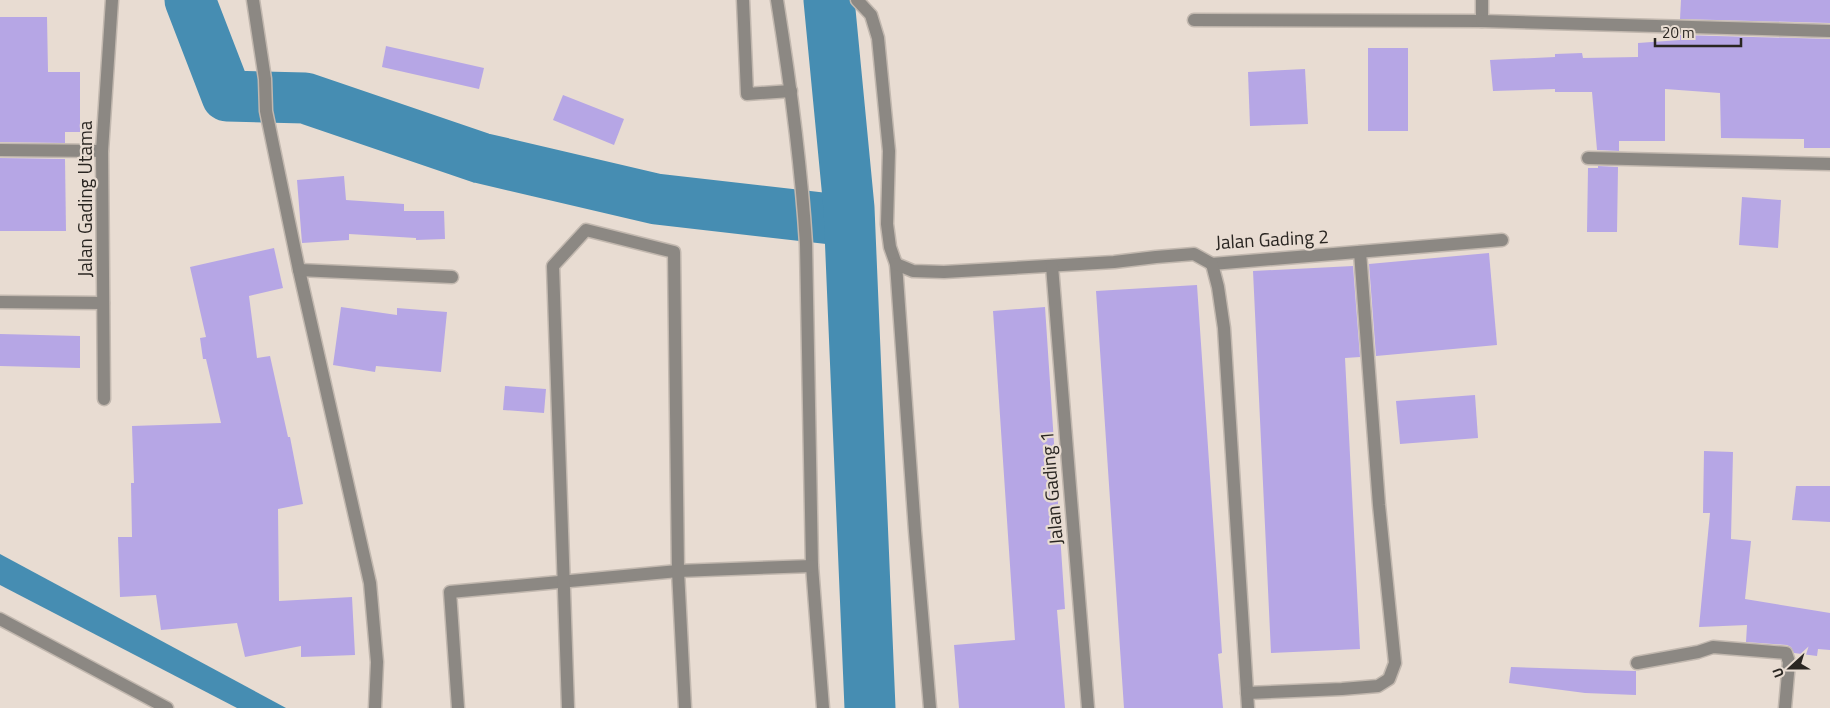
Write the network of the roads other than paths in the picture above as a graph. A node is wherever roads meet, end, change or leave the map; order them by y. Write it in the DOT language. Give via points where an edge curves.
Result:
graph roads {
  1 [pos="112,0"];
  2 [pos="253,0"];
  3 [pos="743,0"];
  4 [pos="777,0"];
  5 [pos="858,0"];
  6 [pos="1482,0"];
  7 [pos="1194,20"];
  8 [pos="1482,21"];
  9 [pos="1830,31"];
  10 [pos="791,91"];
  11 [pos="0,150"];
  12 [pos="102,151"];
  13 [pos="1588,158"];
  14 [pos="1830,164"];
  15 [pos="1502,240"];
  16 [pos="1360,252"];
  17 [pos="896,264"];
  18 [pos="1212,264"];
  19 [pos="1052,266"];
  20 [pos="299,270"];
  21 [pos="452,277"];
  22 [pos="0,302"];
  23 [pos="103,303"];
  24 [pos="104,399"];
  25 [pos="812,566"];
  26 [pos="678,572"];
  27 [pos="563,581"];
  28 [pos="0,619"];
  29 [pos="1637,663"];
  30 [pos="1247,693"];
  31 [pos="167,708"];
  32 [pos="375,708"];
  33 [pos="458,708"];
  34 [pos="568,708"];
  35 [pos="684,708"];
  36 [pos="822,708"];
  37 [pos="930,708"];
  38 [pos="1088,708"];
  39 [pos="1248,708"];
  40 [pos="1785,708"];
  1 -- 12 [label="street, Jalan Gading Utama"];
  2 -- 20 [label="street" via="265,79 266,111"];
  3 -- 10 [label="street" via="747,94"];
  4 -- 10 [label="street"];
  5 -- 17 [label="street" via="871,15 878,38 888,151 887,224"];
  6 -- 8 [label="street"];
  7 -- 8 [label="street"];
  8 -- 9 [label="street"];
  10 -- 25 [label="street" via="806,244"];
  11 -- 12 [label="street"];
  12 -- 23 [label="street, Jalan Gading Utama"];
  13 -- 14 [label="street"];
  15 -- 16 [label="street, Jalan Gading 2"];
  16 -- 18 [label="street, Jalan Gading 2"];
  16 -- 30 [label="street" via="1395,663 1389,679 1378,686"];
  17 -- 19 [label="street, Jalan Gading 2" via="913,271 944,272"];
  17 -- 37 [label="street"];
  18 -- 19 [label="street, Jalan Gading 2" via="1194,254"];
  18 -- 30 [label="street" via="1224,328"];
  19 -- 38 [label="street, Jalan Gading 1"];
  20 -- 21 [label="street"];
  20 -- 32 [label="street" via="370,583 377,662"];
  22 -- 23 [label="street"];
  23 -- 24 [label="street, Jalan Gading Utama"];
  25 -- 26 [label="street"];
  25 -- 36 [label="street"];
  26 -- 27 [label="street"];
  26 -- 27 [label="street" via="674,252 586,230 553,266"];
  26 -- 35 [label="street"];
  27 -- 33 [label="street" via="450,592"];
  27 -- 34 [label="street"];
  28 -- 31 [label="street"];
  29 -- 40 [label="street" via="1713,647 1786,653 1790,662"];
  30 -- 39 [label="street"];
}
